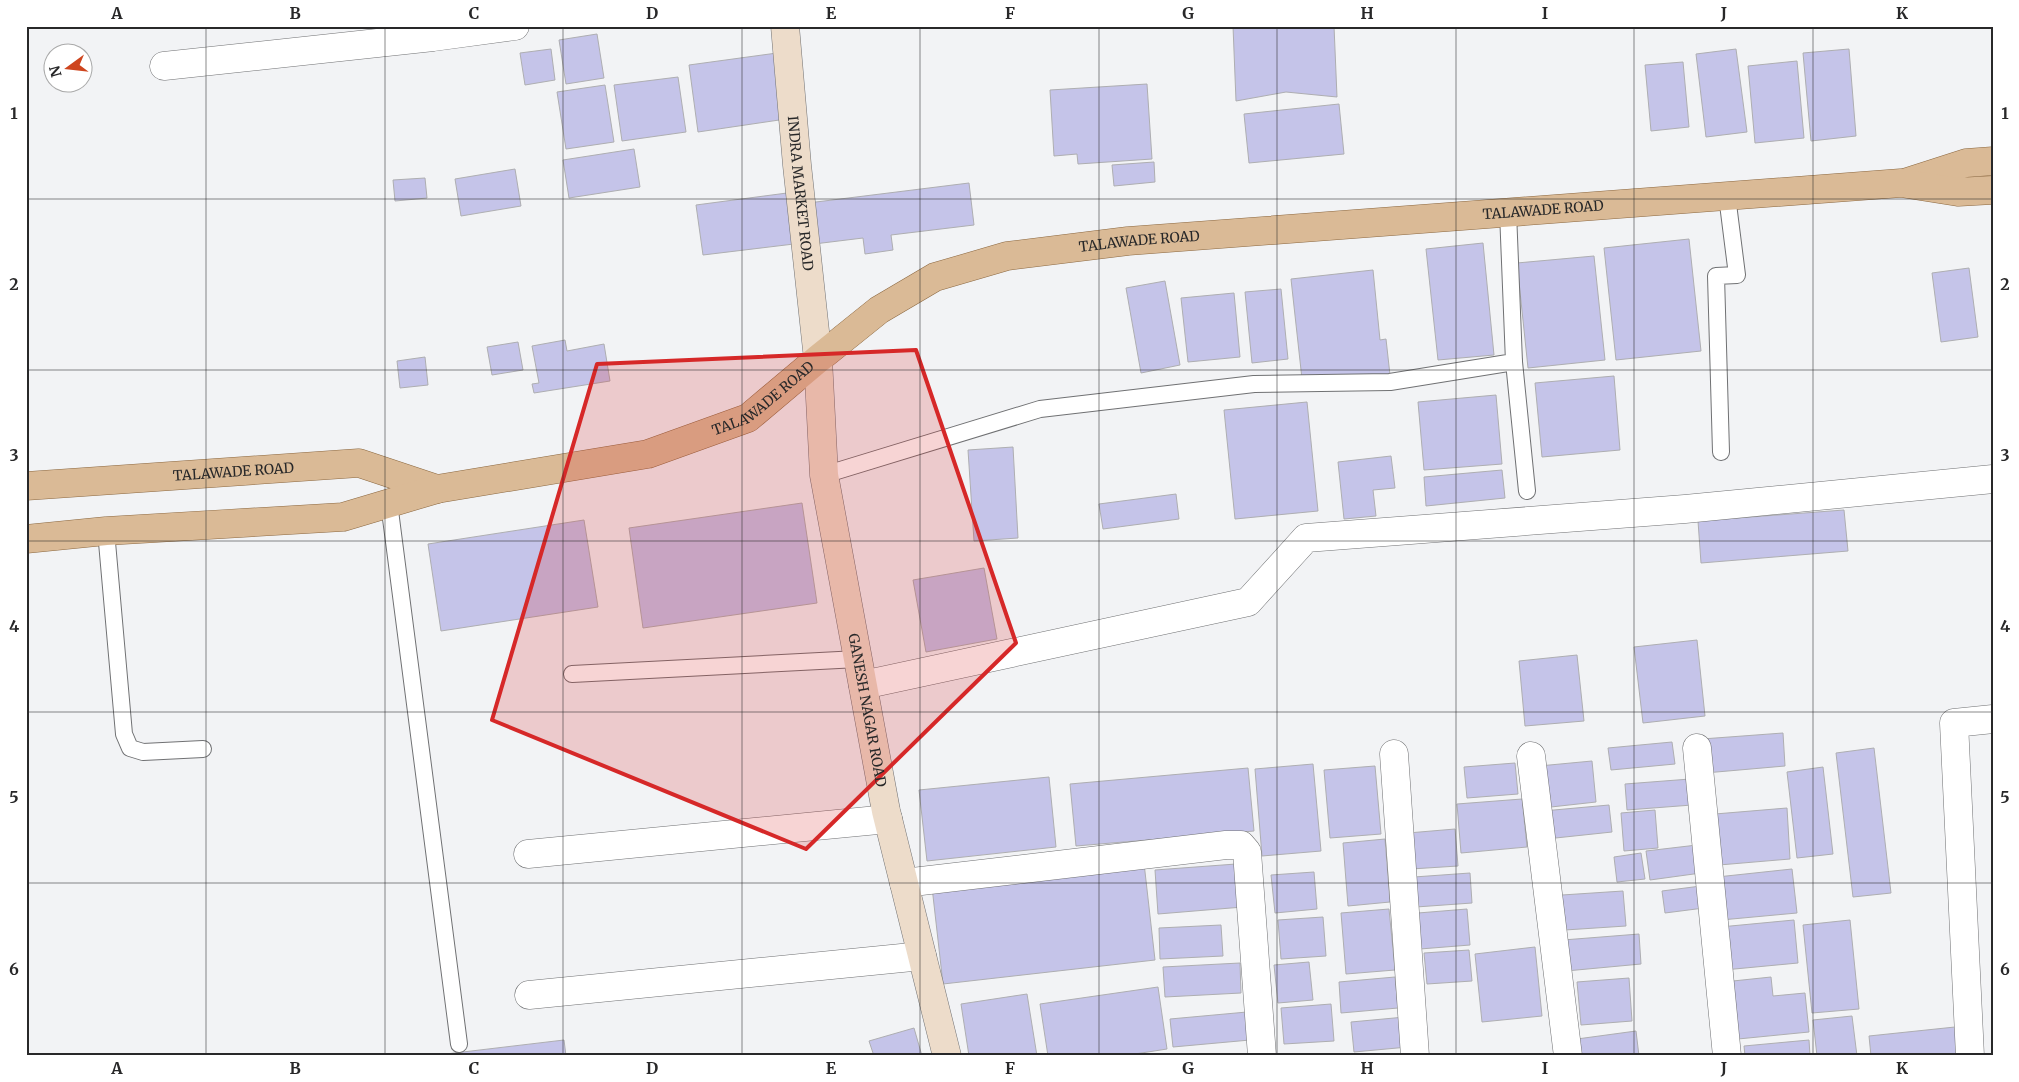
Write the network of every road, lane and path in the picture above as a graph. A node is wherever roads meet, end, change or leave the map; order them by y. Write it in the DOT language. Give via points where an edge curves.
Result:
graph roads {
  1 [pos="515,26"];
  2 [pos="785,26"];
  3 [pos="164,66"];
  4 [pos="1993,161"];
  5 [pos="1901,183"];
  6 [pos="1993,190"];
  7 [pos="1728,196"];
  8 [pos="1508,212"];
  9 [pos="818,358"];
  10 [pos="1514,362"];
  11 [pos="1721,452"];
  12 [pos="824,475"];
  13 [pos="1993,479"];
  14 [pos="26,486"];
  15 [pos="437,489"];
  16 [pos="1527,491"];
  17 [pos="389,503"];
  18 [pos="106,531"];
  19 [pos="26,539"];
  20 [pos="860,672"];
  21 [pos="572,674"];
  22 [pos="1993,719"];
  23 [pos="1697,748"];
  24 [pos="203,750"];
  25 [pos="1394,754"];
  26 [pos="1531,756"];
  27 [pos="888,819"];
  28 [pos="528,854"];
  29 [pos="904,883"];
  30 [pos="922,956"];
  31 [pos="529,995"];
  32 [pos="459,1044"];
  33 [pos="1978,1048"];
  34 [pos="947,1056"];
  35 [pos="1262,1056"];
  36 [pos="1415,1056"];
  37 [pos="1568,1056"];
  38 [pos="1726,1056"];
  1 -- 3 [label="street"];
  2 -- 9 [label="street, INDRA MARKET ROAD"];
  4 -- 5 [label="main road, TALAWADE ROAD" via="1966,163"];
  5 -- 6 [label="main road, TALAWADE ROAD" via="1958,192"];
  5 -- 7 [label="main road, TALAWADE ROAD"];
  7 -- 8 [label="main road, TALAWADE ROAD"];
  7 -- 11 [label="lane" via="1737,275 1716,276"];
  8 -- 9 [label="main road, TALAWADE ROAD" via="1128,241 1007,256 935,277 879,310"];
  8 -- 10 [label="lane"];
  9 -- 12 [label="street, GANESH NAGAR ROAD"];
  9 -- 15 [label="main road, TALAWADE ROAD" via="748,418 648,454"];
  10 -- 12 [label="lane" via="1390,382 1254,384 1040,409"];
  10 -- 16 [label="lane"];
  12 -- 20 [label="street, GANESH NAGAR ROAD"];
  13 -- 20 [label="street" via="1675,509 1306,538 1248,602"];
  14 -- 15 [label="main road, TALAWADE ROAD" via="360,463"];
  15 -- 17 [label="main road, TALAWADE ROAD"];
  17 -- 18 [label="main road, TALAWADE ROAD" via="343,516"];
  17 -- 32 [label="lane"];
  18 -- 19 [label="main road, TALAWADE ROAD"];
  18 -- 24 [label="lane" via="124,734 130,748 143,752"];
  20 -- 21 [label="lane"];
  20 -- 27 [label="street, GANESH NAGAR ROAD"];
  22 -- 33 [label="street" via="1954,723"];
  23 -- 38 [label="street"];
  25 -- 36 [label="street"];
  26 -- 37 [label="street"];
  27 -- 28 [label="street"];
  27 -- 29 [label="street, GANESH NAGAR ROAD"];
  29 -- 30 [label="street, GANESH NAGAR ROAD"];
  29 -- 35 [label="street" via="1241,845 1247,852"];
  30 -- 31 [label="street"];
  30 -- 34 [label="street, GANESH NAGAR ROAD"];
}
